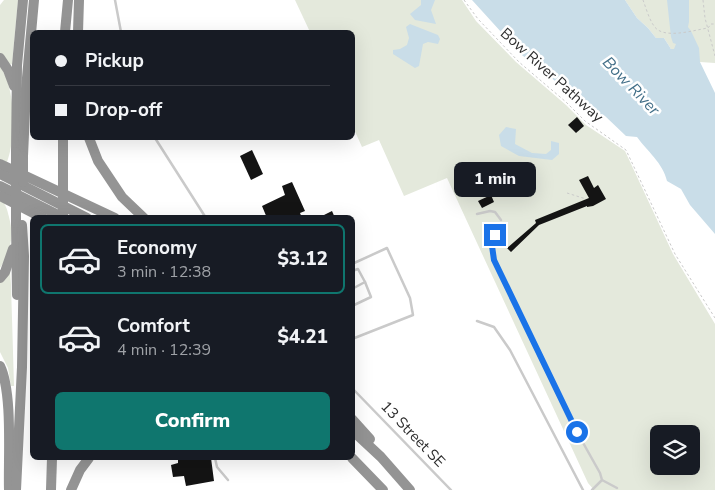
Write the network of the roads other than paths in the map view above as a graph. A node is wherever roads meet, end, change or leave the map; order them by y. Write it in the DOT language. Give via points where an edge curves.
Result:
graph roads {
  1 [pos="23,0"];
  2 [pos="34,0"];
  3 [pos="68,0"];
  4 [pos="79,0"];
  5 [pos="115,0"];
  6 [pos="31,30"];
  7 [pos="65,30"];
  8 [pos="78,30"];
  9 [pos="121,30"];
  10 [pos="30,41"];
  11 [pos="0,58"];
  12 [pos="16,95"];
  13 [pos="62,140"];
  14 [pos="90,140"];
  15 [pos="156,140"];
  16 [pos="19,154"];
  17 [pos="0,164"];
  18 [pos="0,174"];
  19 [pos="0,186"];
  20 [pos="0,196"];
  21 [pos="477,214"];
  22 [pos="37,215"];
  23 [pos="57,215"];
  24 [pos="63,215"];
  25 [pos="81,215"];
  26 [pos="108,215"];
  27 [pos="141,215"];
  28 [pos="204,215"];
  29 [pos="501,220"];
  30 [pos="19,224"];
  31 [pos="495,235"];
  32 [pos="15,241"];
  33 [pos="355,263"];
  34 [pos="355,270"];
  35 [pos="0,278"];
  36 [pos="365,282"];
  37 [pos="355,287"];
  38 [pos="355,305"];
  39 [pos="477,321"];
  40 [pos="355,338"];
  41 [pos="0,366"];
  42 [pos="2,383"];
  43 [pos="21,386"];
  44 [pos="355,390"];
  45 [pos="355,423"];
  46 [pos="355,433"];
  47 [pos="380,457"];
  48 [pos="52,460"];
  49 [pos="87,460"];
  50 [pos="215,460"];
  51 [pos="354,460"];
  52 [pos="228,480"];
  53 [pos="602,480"];
  54 [pos="617,488"];
  55 [pos="9,490"];
  56 [pos="16,490"];
  57 [pos="51,490"];
  58 [pos="71,490"];
  59 [pos="383,490"];
  60 [pos="410,490"];
  61 [pos="451,490"];
  62 [pos="584,490"];
  63 [pos="592,490"];
  1 -- 12 [label="highway"];
  2 -- 6 [label="highway"];
  3 -- 7 [label="highway"];
  4 -- 8 [label="highway"];
  5 -- 9 [label="lane"];
  10 -- 16 [label="highway"];
  11 -- 12 [label="highway" via="8,70"];
  12 -- 16 [label="highway"];
  13 -- 24 [label="highway, bridge"];
  14 -- 27 [label="highway" via="98,161 122,197"];
  15 -- 28 [label="lane"];
  16 -- 30 [label="highway, bridge"];
  17 -- 26 [label="highway"];
  18 -- 25 [label="highway"];
  19 -- 23 [label="highway"];
  20 -- 22 [label="highway"];
  21 -- 29 [label="lane" via="490,210"];
  30 -- 32 [label="highway"];
  30 -- 43 [label="highway" via="24,256"];
  31 -- 53 [label="lane" via="492,246 494,260"];
  32 -- 35 [label="highway"];
  32 -- 43 [label="highway"];
  33 -- 40 [label="lane" via="387,248 410,298 413,315"];
  34 -- 36 [label="lane" via="358,269"];
  36 -- 37 [label="lane"];
  36 -- 38 [label="lane" via="371,297"];
  39 -- 62 [label="lane" via="494,327 510,350"];
  41 -- 42 [label="highway"];
  42 -- 55 [label="highway" via="8,404"];
  43 -- 56 [label="highway"];
  44 -- 61 [label="lane, 13 Street SE"];
  45 -- 47 [label="highway" via="367,435"];
  46 -- 47 [label="highway"];
  47 -- 60 [label="highway"];
  48 -- 57 [label="highway"];
  49 -- 58 [label="highway"];
  50 -- 52 [label="lane"];
  51 -- 59 [label="highway"];
  53 -- 54 [label="lane"];
  53 -- 63 [label="lane"];
}
